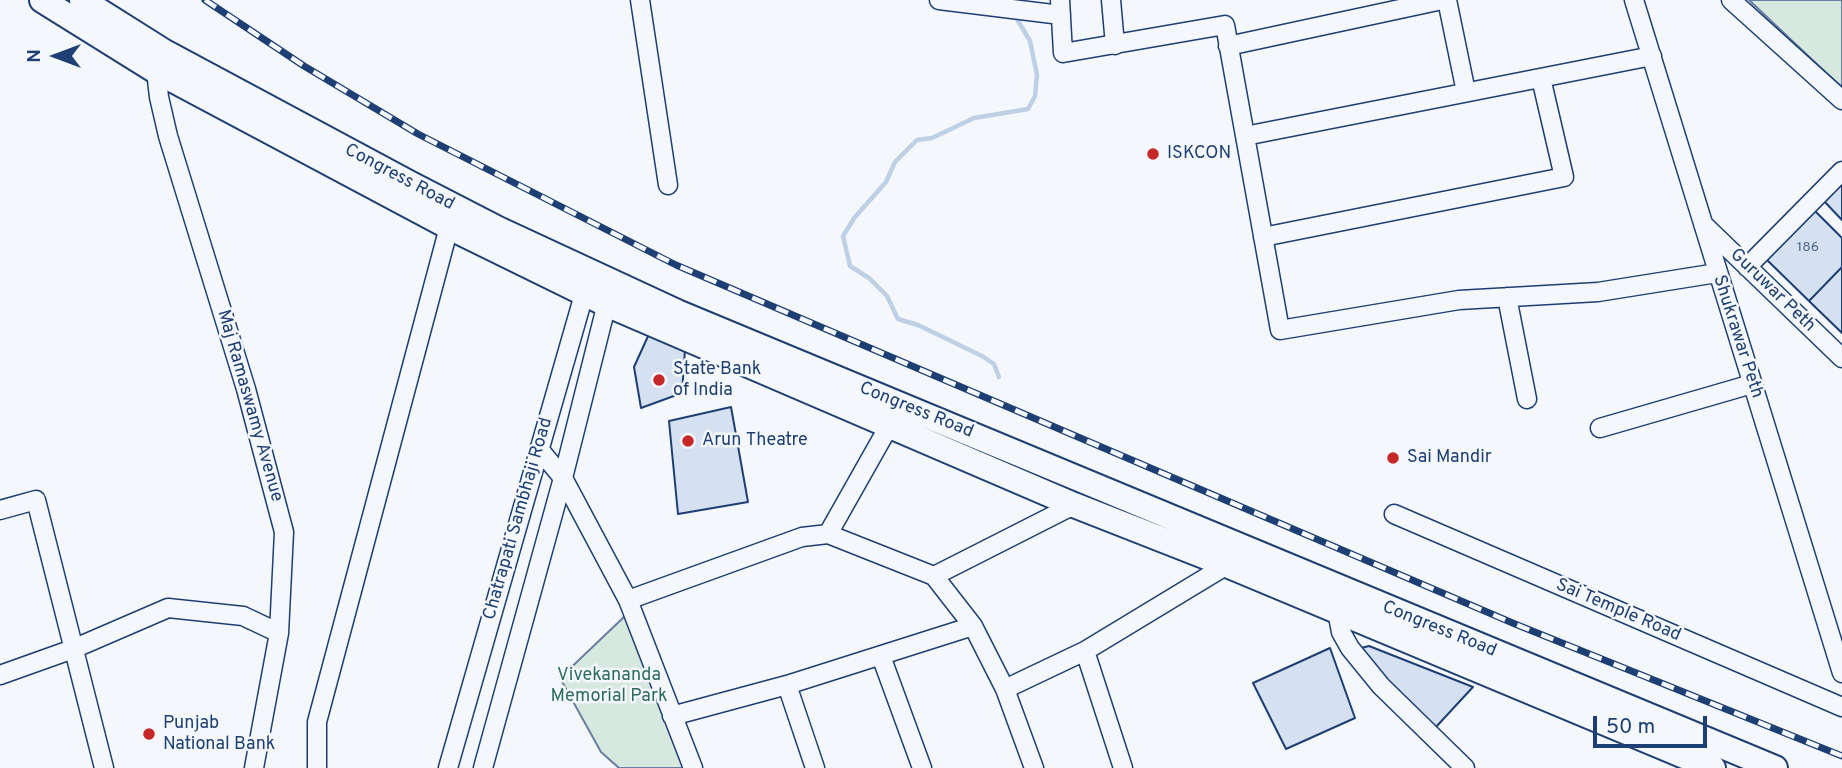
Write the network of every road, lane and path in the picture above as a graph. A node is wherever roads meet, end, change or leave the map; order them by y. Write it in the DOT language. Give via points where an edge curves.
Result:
graph roads {
  1 [pos="42,0"];
  2 [pos="82,0"];
  3 [pos="640,0"];
  4 [pos="939,0"];
  5 [pos="1111,0"];
  6 [pos="1445,0"];
  7 [pos="1634,0"];
  8 [pos="1731,0"];
  9 [pos="1060,7"];
  10 [pos="1115,44"];
  11 [pos="1228,46"];
  12 [pos="1652,56"];
  13 [pos="160,61"];
  14 [pos="1541,78"];
  15 [pos="1466,92"];
  16 [pos="1842,100"];
  17 [pos="1245,136"];
  18 [pos="1842,171"];
  19 [pos="668,185"];
  20 [pos="1703,224"];
  21 [pos="449,227"];
  22 [pos="1263,237"];
  23 [pos="1748,267"];
  24 [pos="1717,273"];
  25 [pos="599,288"];
  26 [pos="1507,297"];
  27 [pos="1842,358"];
  28 [pos="1752,384"];
  29 [pos="1527,398"];
  30 [pos="890,426"];
  31 [pos="1600,428"];
  32 [pos="539,449"];
  33 [pos="563,478"];
  34 [pos="1074,505"];
  35 [pos="0,509"];
  36 [pos="1394,514"];
  37 [pos="828,534"];
  38 [pos="1233,555"];
  39 [pos="934,576"];
  40 [pos="628,600"];
  41 [pos="1337,611"];
  42 [pos="973,626"];
  43 [pos="279,633"];
  44 [pos="73,649"];
  45 [pos="1084,651"];
  46 [pos="881,656"];
  47 [pos="1842,673"];
  48 [pos="0,675"];
  49 [pos="787,685"];
  50 [pos="1005,690"];
  51 [pos="1842,707"];
  52 [pos="672,716"];
  53 [pos="1704,766"];
  54 [pos="104,768"];
  55 [pos="254,768"];
  56 [pos="317,768"];
  57 [pos="448,768"];
  58 [pos="483,768"];
  59 [pos="693,768"];
  60 [pos="815,768"];
  61 [pos="922,768"];
  62 [pos="1034,768"];
  63 [pos="1123,768"];
  64 [pos="1465,768"];
  65 [pos="1775,768"];
  1 -- 13 [label="highway, Congress Road"];
  2 -- 13 [label="highway, Congress Road"];
  3 -- 19 [label="street"];
  4 -- 9 [label="street" via="1022,10"];
  5 -- 10 [label="street"];
  6 -- 11 [label="street"];
  6 -- 15 [label="street"];
  7 -- 12 [label="street, Shukrawar Peth"];
  8 -- 16 [label="street"];
  9 -- 10 [label="street" via="1063,53"];
  10 -- 11 [label="street" via="1224,25"];
  11 -- 17 [label="street"];
  12 -- 14 [label="street"];
  12 -- 20 [label="street, Shukrawar Peth"];
  13 -- 21 [label="highway, Congress Road"];
  13 -- 25 [label="highway, Congress Road" via="411,184"];
  13 -- 43 [label="street, Maj Ramaswamy Avenue" via="168,136 246,389 284,532"];
  14 -- 15 [label="street"];
  14 -- 22 [label="street" via="1564,177"];
  15 -- 17 [label="street"];
  17 -- 22 [label="street"];
  18 -- 23 [label="street"];
  20 -- 23 [label="street, Guruwar Peth"];
  20 -- 24 [label="street, Shukrawar Peth"];
  21 -- 25 [label="highway, Congress Road"];
  21 -- 56 [label="street" via="317,722"];
  22 -- 26 [label="street" via="1280,330 1459,300"];
  23 -- 27 [label="street, Guruwar Peth"];
  24 -- 26 [label="street" via="1598,292"];
  24 -- 28 [label="street, Shukrawar Peth"];
  25 -- 30 [label="highway, Congress Road"];
  25 -- 32 [label="street, Chatrapati Sambhaji Road"];
  25 -- 33 [label="street, Chatrapati Sambhaji Road"];
  25 -- 38 [label="highway, Congress Road" via="690,317"];
  26 -- 29 [label="street"];
  28 -- 31 [label="street"];
  28 -- 47 [label="street, Shukrawar Peth"];
  30 -- 34 [label="highway, Congress Road"];
  30 -- 37 [label="street"];
  32 -- 33 [label="street"];
  32 -- 57 [label="street, Chatrapati Sambhaji Road"];
  33 -- 40 [label="street"];
  33 -- 58 [label="street, Chatrapati Sambhaji Road"];
  34 -- 38 [label="highway, Congress Road"];
  34 -- 39 [label="street"];
  35 -- 44 [label="street" via="36,500"];
  36 -- 51 [label="street, Sai Temple Road"];
  37 -- 39 [label="street"];
  37 -- 40 [label="street" via="802,537"];
  38 -- 41 [label="highway, Congress Road"];
  38 -- 45 [label="street"];
  38 -- 65 [label="highway, Congress Road"];
  39 -- 42 [label="street"];
  40 -- 52 [label="street"];
  41 -- 53 [label="highway, Congress Road"];
  41 -- 64 [label="street" via="1350,648 1381,686"];
  42 -- 46 [label="street"];
  42 -- 50 [label="street"];
  43 -- 44 [label="street" via="243,616 168,608"];
  43 -- 55 [label="street, Maj Ramaswamy Avenue"];
  44 -- 48 [label="street"];
  44 -- 54 [label="street"];
  45 -- 50 [label="street"];
  45 -- 63 [label="street"];
  46 -- 49 [label="street"];
  46 -- 61 [label="street"];
  49 -- 52 [label="street"];
  49 -- 60 [label="street"];
  50 -- 62 [label="street"];
  52 -- 59 [label="street"];
}
